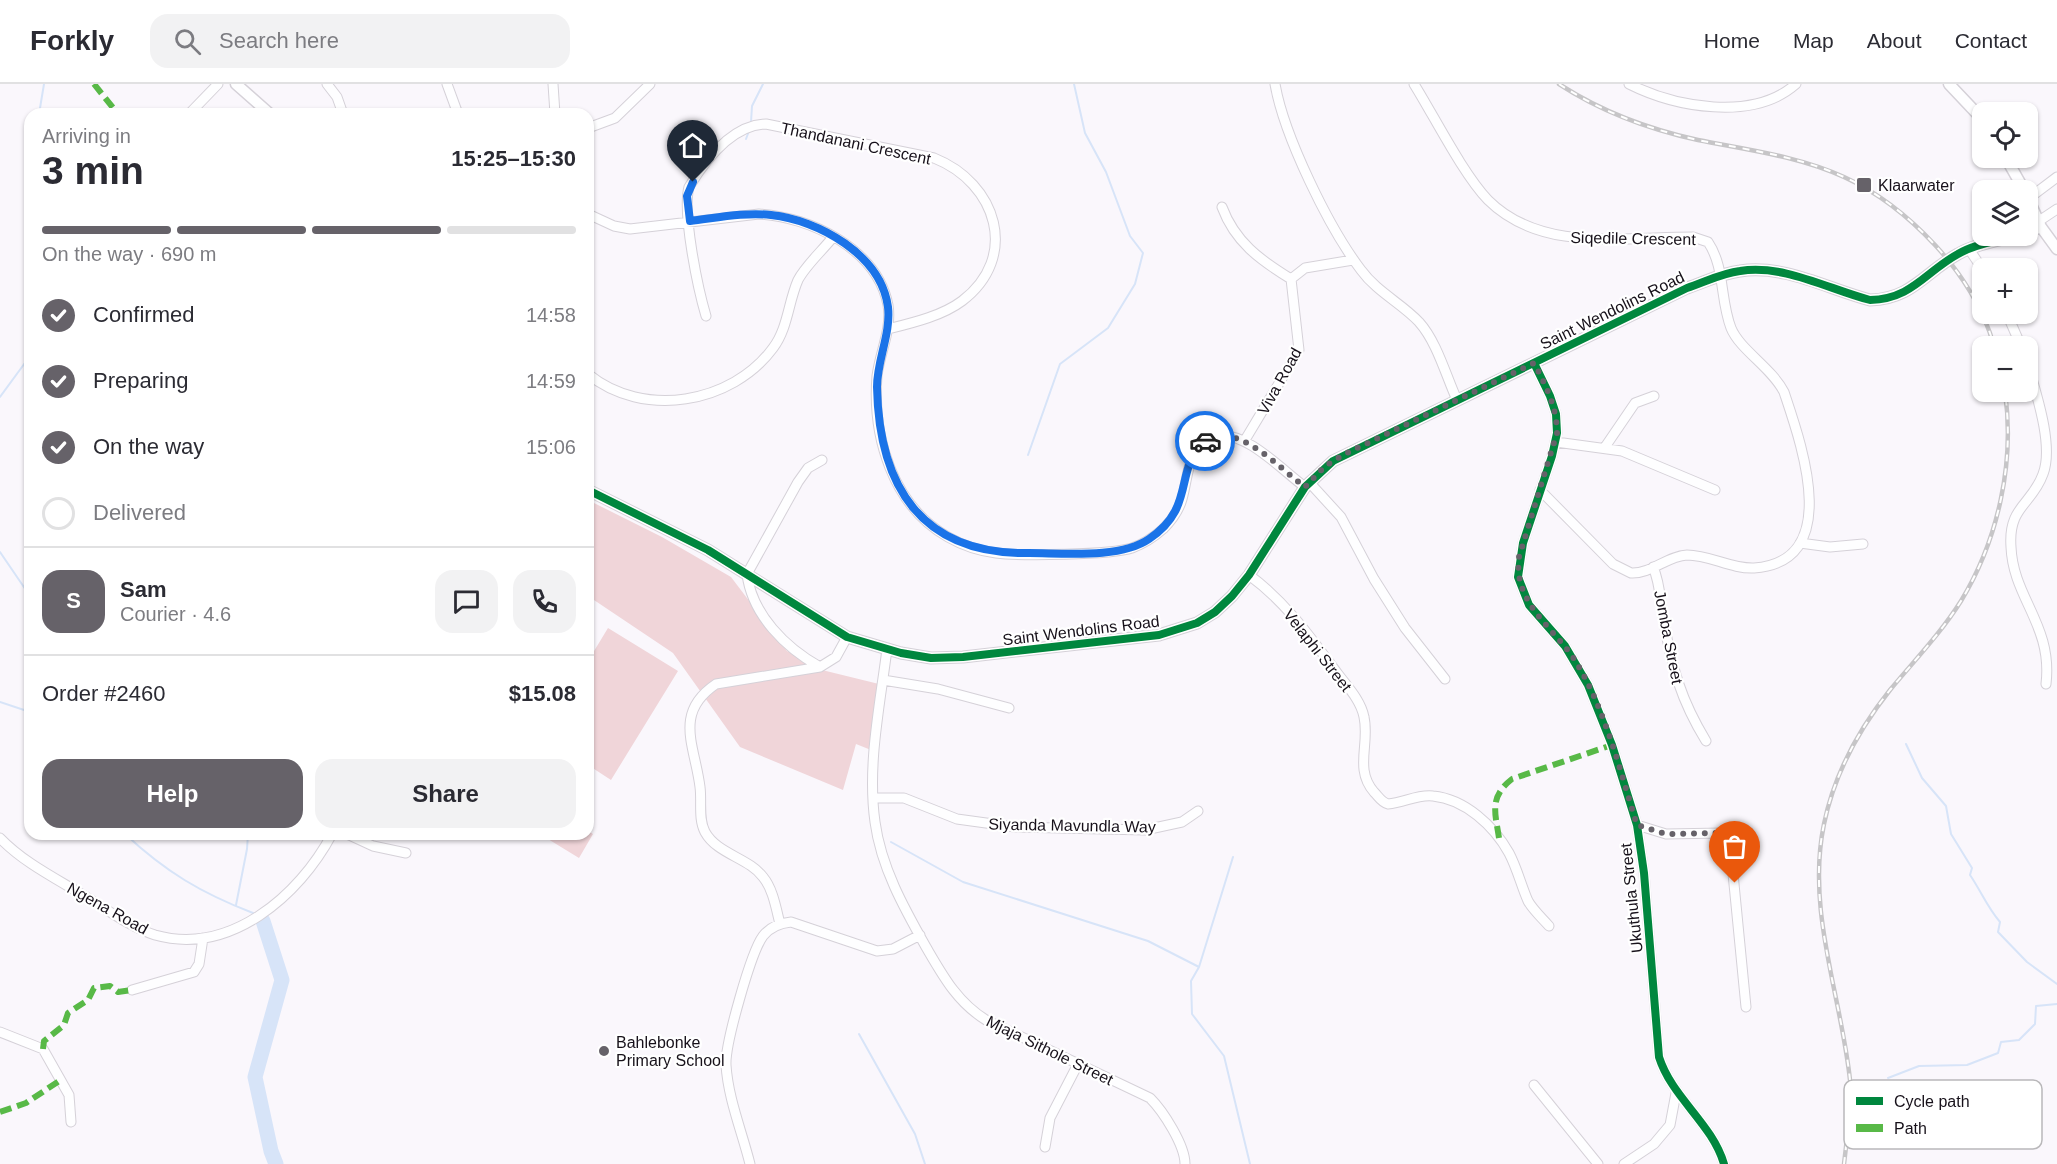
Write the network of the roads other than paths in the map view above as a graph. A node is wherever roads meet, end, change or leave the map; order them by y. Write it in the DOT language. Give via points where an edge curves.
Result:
graph roads {
  1 [pos="218,84"];
  2 [pos="236,84"];
  3 [pos="327,84"];
  4 [pos="447,84"];
  5 [pos="553,84"];
  6 [pos="650,84"];
  7 [pos="1275,84"];
  8 [pos="1414,84"];
  9 [pos="1629,84"];
  10 [pos="1796,84"];
  11 [pos="1949,84"];
  12 [pos="195,108"];
  13 [pos="263,108"];
  14 [pos="341,108"];
  15 [pos="456,108"];
  16 [pos="555,108"];
  17 [pos="1972,108"];
  18 [pos="594,126"];
  19 [pos="2057,177"];
  20 [pos="2038,191"];
  21 [pos="1222,207"];
  22 [pos="2057,209"];
  23 [pos="594,217"];
  24 [pos="2038,220"];
  25 [pos="690,221"];
  26 [pos="2040,224"];
  27 [pos="833,237"];
  28 [pos="1980,246"];
  29 [pos="1969,249"];
  30 [pos="2057,249"];
  31 [pos="1975,258"];
  32 [pos="1353,260"];
  33 [pos="1720,275"];
  34 [pos="1291,279"];
  35 [pos="706,316"];
  36 [pos="888,329"];
  37 [pos="1534,363"];
  38 [pos="594,377"];
  39 [pos="1654,396"];
  40 [pos="1457,400"];
  41 [pos="2037,402"];
  42 [pos="1245,440"];
  43 [pos="1556,442"];
  44 [pos="1605,447"];
  45 [pos="822,460"];
  46 [pos="1307,485"];
  47 [pos="1540,490"];
  48 [pos="1715,490"];
  49 [pos="594,493"];
  50 [pos="1800,543"];
  51 [pos="1863,544"];
  52 [pos="1653,567"];
  53 [pos="747,574"];
  54 [pos="1249,575"];
  55 [pos="847,637"];
  56 [pos="887,649"];
  57 [pos="820,667"];
  58 [pos="1445,679"];
  59 [pos="883,680"];
  60 [pos="2046,684"];
  61 [pos="1008,708"];
  62 [pos="1706,741"];
  63 [pos="873,798"];
  64 [pos="1198,811"];
  65 [pos="1637,825"];
  66 [pos="0,838"];
  67 [pos="328,840"];
  68 [pos="360,840"];
  69 [pos="406,853"];
  70 [pos="780,924"];
  71 [pos="1549,926"];
  72 [pos="920,935"];
  73 [pos="203,938"];
  74 [pos="132,990"];
  75 [pos="1746,1007"];
  76 [pos="0,1032"];
  77 [pos="1077,1064"];
  78 [pos="1534,1085"];
  79 [pos="1676,1093"];
  80 [pos="71,1122"];
  81 [pos="1045,1147"];
  82 [pos="750,1163"];
  83 [pos="738,1164"];
  84 [pos="1185,1164"];
  85 [pos="1598,1164"];
  86 [pos="1624,1164"];
  87 [pos="1724,1164"];
  1 -- 12 [label="street"];
  2 -- 13 [label="street"];
  3 -- 14 [label="street"];
  4 -- 15 [label="street"];
  5 -- 16 [label="street"];
  6 -- 18 [label="street" via="615,118"];
  7 -- 32 [label="street" via="1283,115 1308,175"];
  8 -- 33 [label="street, Siqedile Crescent" via="1472,178 1487,199 1504,213 1562,237 1699,237 1710,245"];
  9 -- 10 [label="street" via="1682,103 1718,107 1771,98"];
  11 -- 17 [label="street"];
  19 -- 20 [label="street"];
  21 -- 34 [label="street" via="1240,240"];
  22 -- 26 [label="street"];
  23 -- 25 [label="street" via="630,229"];
  24 -- 26 [label="street"];
  25 -- 27 [label="street" via="772,215"];
  25 -- 35 [label="street, Thandanani Crescent"];
  25 -- 36 [label="street, Thandanani Crescent" via="687,196 693,182 729,138 751,124 913,153 952,165 988,204 994,234 991,261 976,286 956,305"];
  26 -- 30 [label="street"];
  27 -- 36 [label="street" via="855,251 876,274 888,305"];
  27 -- 38 [label="street" via="800,276 789,315 772,349 729,386 694,399 658,400 618,390"];
  28 -- 29 [label="street, Saint Wendolins Road"];
  29 -- 31 [label="street"];
  29 -- 33 [label="street, Saint Wendolins Road" via="1907,292 1882,299 1859,297 1772,272 1742,270"];
  32 -- 34 [label="street" via="1305,268"];
  32 -- 40 [label="street" via="1374,285 1421,325"];
  33 -- 37 [label="street, Saint Wendolins Road"];
  33 -- 50 [label="street, Siqedile Crescent" via="1731,327 1740,342 1776,378 1788,405 1811,497 1808,525"];
  34 -- 42 [label="street, Viva Road" via="1299,350"];
  36 -- 42 [label="street" via="878,374 878,394 884,444 897,487 928,525 978,549 1015,553 1131,548 1163,529 1177,513 1192,456 1204,442 1219,435"];
  37 -- 40 [label="street, Saint Wendolins Road"];
  37 -- 43 [label="street, Ukuthula Street" via="1556,414"];
  39 -- 44 [label="street" via="1635,403"];
  40 -- 46 [label="street, Saint Wendolins Road" via="1345,454 1325,466"];
  41 -- 60 [label="street" via="2046,463 2037,486 2015,515 2011,547 2016,572 2045,643"];
  42 -- 46 [label="street"];
  43 -- 44 [label="street"];
  43 -- 47 [label="street, Ukuthula Street"];
  44 -- 48 [label="street"];
  45 -- 53 [label="street" via="808,468 798,482"];
  46 -- 54 [label="street, Saint Wendolins Road"];
  46 -- 58 [label="street" via="1341,517 1399,618"];
  47 -- 52 [label="street, Jomba Street" via="1622,571 1637,574"];
  47 -- 65 [label="street, Ukuthula Street" via="1519,557 1520,584 1529,605 1565,646 1588,685"];
  49 -- 53 [label="street, Saint Wendolins Road"];
  50 -- 51 [label="street" via="1830,547"];
  50 -- 52 [label="street" via="1776,562 1756,568 1735,567 1689,555"];
  52 -- 62 [label="street, Jomba Street" via="1661,591 1677,684"];
  53 -- 55 [label="street, Saint Wendolins Road"];
  53 -- 57 [label="street" via="754,601 786,644"];
  54 -- 56 [label="street, Saint Wendolins Road" via="1215,612 1197,623 1159,635 963,657 931,658"];
  54 -- 71 [label="street, Velaphi Street" via="1302,625 1359,702 1366,728 1364,779 1383,802 1393,804 1422,796 1452,801 1477,816 1499,838 1528,902"];
  55 -- 56 [label="street, Saint Wendolins Road"];
  55 -- 57 [label="street" via="836,657"];
  56 -- 59 [label="street, Mjaja Sithole Street"];
  57 -- 70 [label="street" via="716,684 702,693 692,712 689,731 704,831 763,876"];
  59 -- 61 [label="street" via="939,689"];
  59 -- 63 [label="street, Mjaja Sithole Street"];
  63 -- 64 [label="street, Siyanda Mavundla Way" via="904,798 957,819 1015,826 1145,830 1182,822"];
  63 -- 72 [label="street, Mjaja Sithole Street" via="888,872"];
  65 -- 75 [label="street" via="1666,834 1722,833 1730,843"];
  65 -- 79 [label="street, Ukuthula Street" via="1657,1045 1662,1068"];
  66 -- 73 [label="street, Ngena Road" via="33,865 142,929 162,936"];
  67 -- 73 [label="street, Ngena Road" via="313,866 282,898 248,923"];
  68 -- 69 [label="street"];
  70 -- 72 [label="street" via="802,923 877,951 893,949"];
  70 -- 82 [label="street" via="759,943 726,1052 728,1078"];
  72 -- 77 [label="street, Mjaja Sithole Street" via="950,988 972,1012"];
  73 -- 74 [label="street" via="194,972"];
  76 -- 80 [label="street" via="43,1049 69,1095"];
  77 -- 81 [label="street" via="1050,1118"];
  77 -- 84 [label="street, Mjaja Sithole Street" via="1150,1098 1164,1113"];
  78 -- 85 [label="street"];
  79 -- 86 [label="street" via="1670,1125 1653,1144"];
  79 -- 87 [label="street, Ukuthula Street" via="1711,1137"];
  82 -- 83 [label="street"];
}
